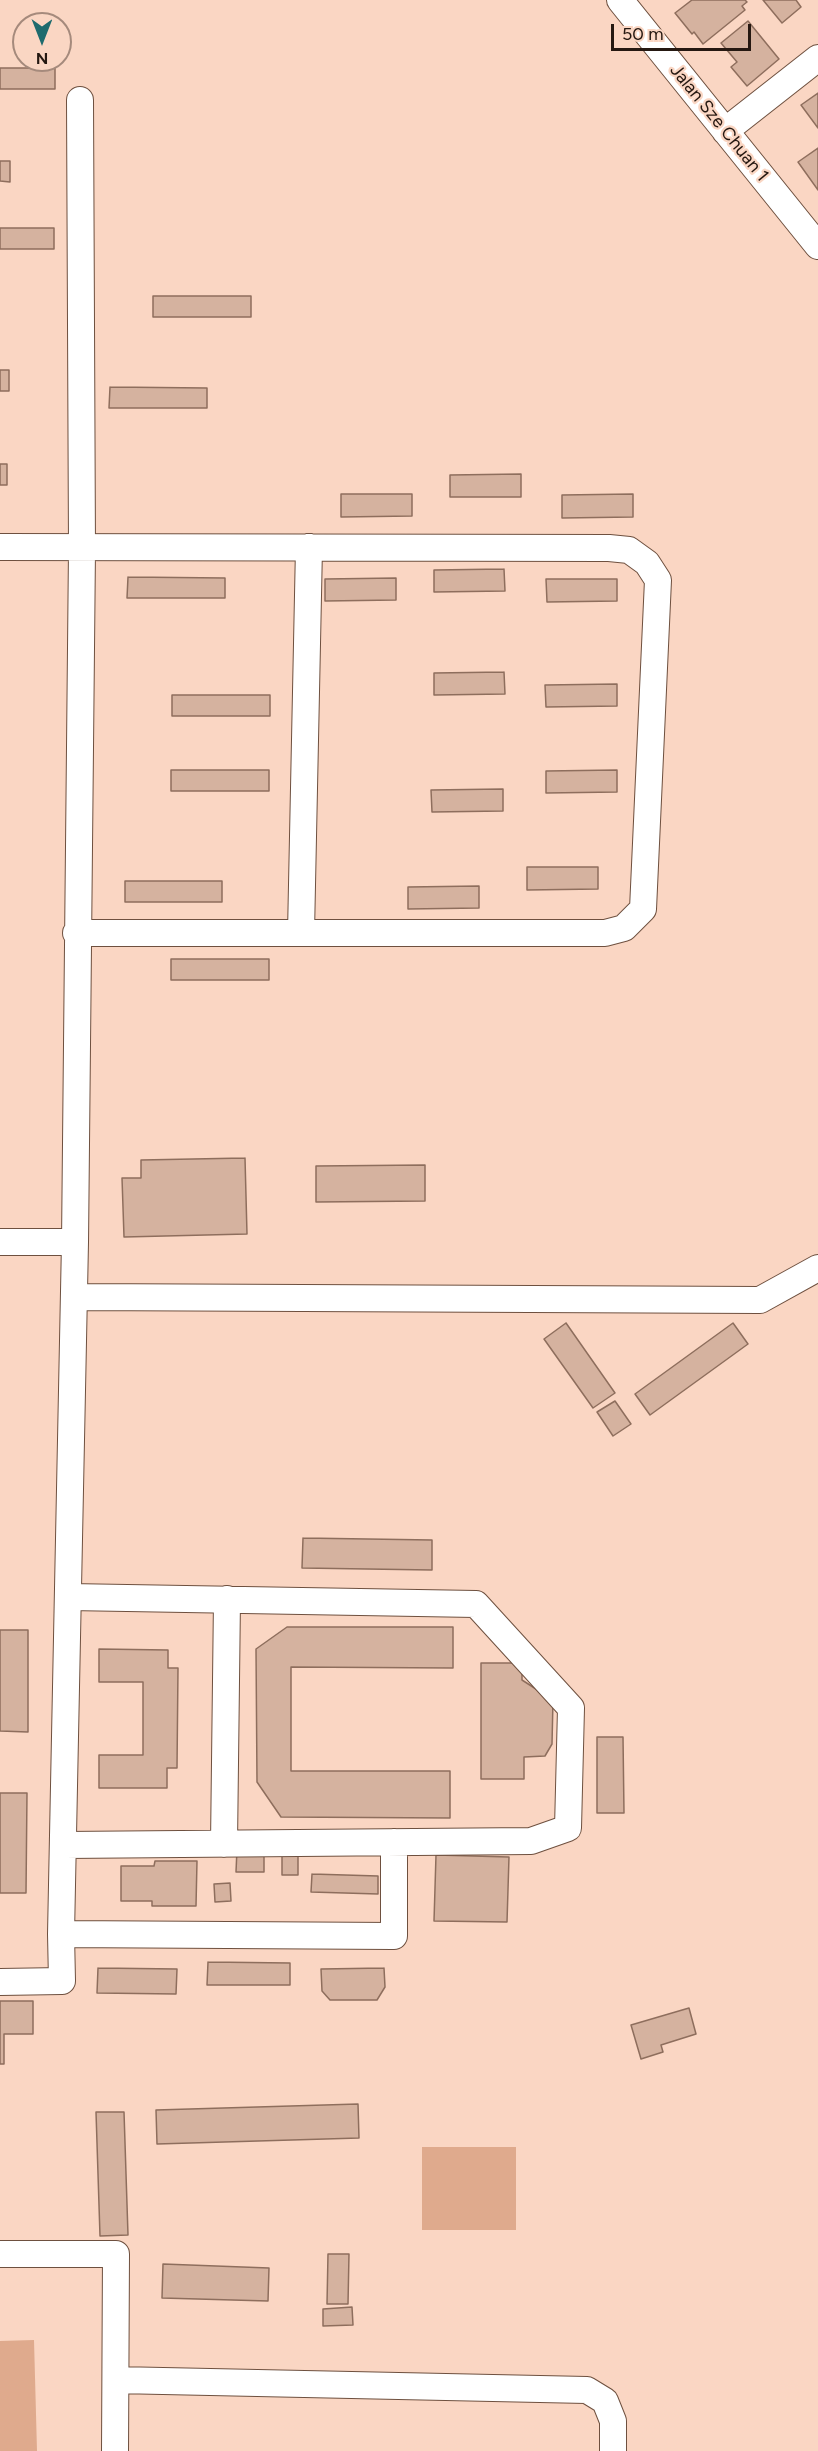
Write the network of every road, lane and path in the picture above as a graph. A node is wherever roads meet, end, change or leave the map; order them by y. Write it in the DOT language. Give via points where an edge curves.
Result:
graph roads {
  1 [pos="620,0"];
  2 [pos="818,58"];
  3 [pos="80,100"];
  4 [pos="725,131"];
  5 [pos="818,246"];
  6 [pos="0,547"];
  7 [pos="309,547"];
  8 [pos="82,549"];
  9 [pos="76,933"];
  10 [pos="301,933"];
  11 [pos="0,1242"];
  12 [pos="75,1242"];
  13 [pos="818,1268"];
  14 [pos="74,1297"];
  15 [pos="69,1597"];
  16 [pos="227,1599"];
  17 [pos="394,1842"];
  18 [pos="224,1844"];
  19 [pos="64,1845"];
  20 [pos="62,1934"];
  21 [pos="0,1982"];
  22 [pos="0,2254"];
  23 [pos="116,2380"];
  24 [pos="115,2451"];
  25 [pos="613,2451"];
  1 -- 4 [label="street, Jalan Sze Chuan 1"];
  2 -- 4 [label="street"];
  3 -- 8 [label="street"];
  4 -- 5 [label="street, Jalan Sze Chuan 1"];
  6 -- 8 [label="street"];
  7 -- 8 [label="street"];
  7 -- 10 [label="street"];
  7 -- 10 [label="street" via="629,550 647,563 658,580 643,909 637,916 624,928 605,933"];
  8 -- 9 [label="street"];
  9 -- 10 [label="street"];
  9 -- 12 [label="street"];
  11 -- 12 [label="street"];
  12 -- 14 [label="street"];
  13 -- 14 [label="street" via="760,1300"];
  14 -- 15 [label="street"];
  15 -- 16 [label="street"];
  15 -- 19 [label="street"];
  16 -- 17 [label="street" via="476,1604 571,1708 568,1828 531,1841"];
  16 -- 18 [label="street"];
  17 -- 18 [label="street"];
  17 -- 20 [label="street" via="393,1936"];
  18 -- 19 [label="street"];
  19 -- 20 [label="street"];
  20 -- 21 [label="street" via="62,1981"];
  22 -- 23 [label="street" via="116,2254"];
  23 -- 24 [label="street"];
  23 -- 25 [label="street" via="587,2390 605,2401 612,2421"];
}
